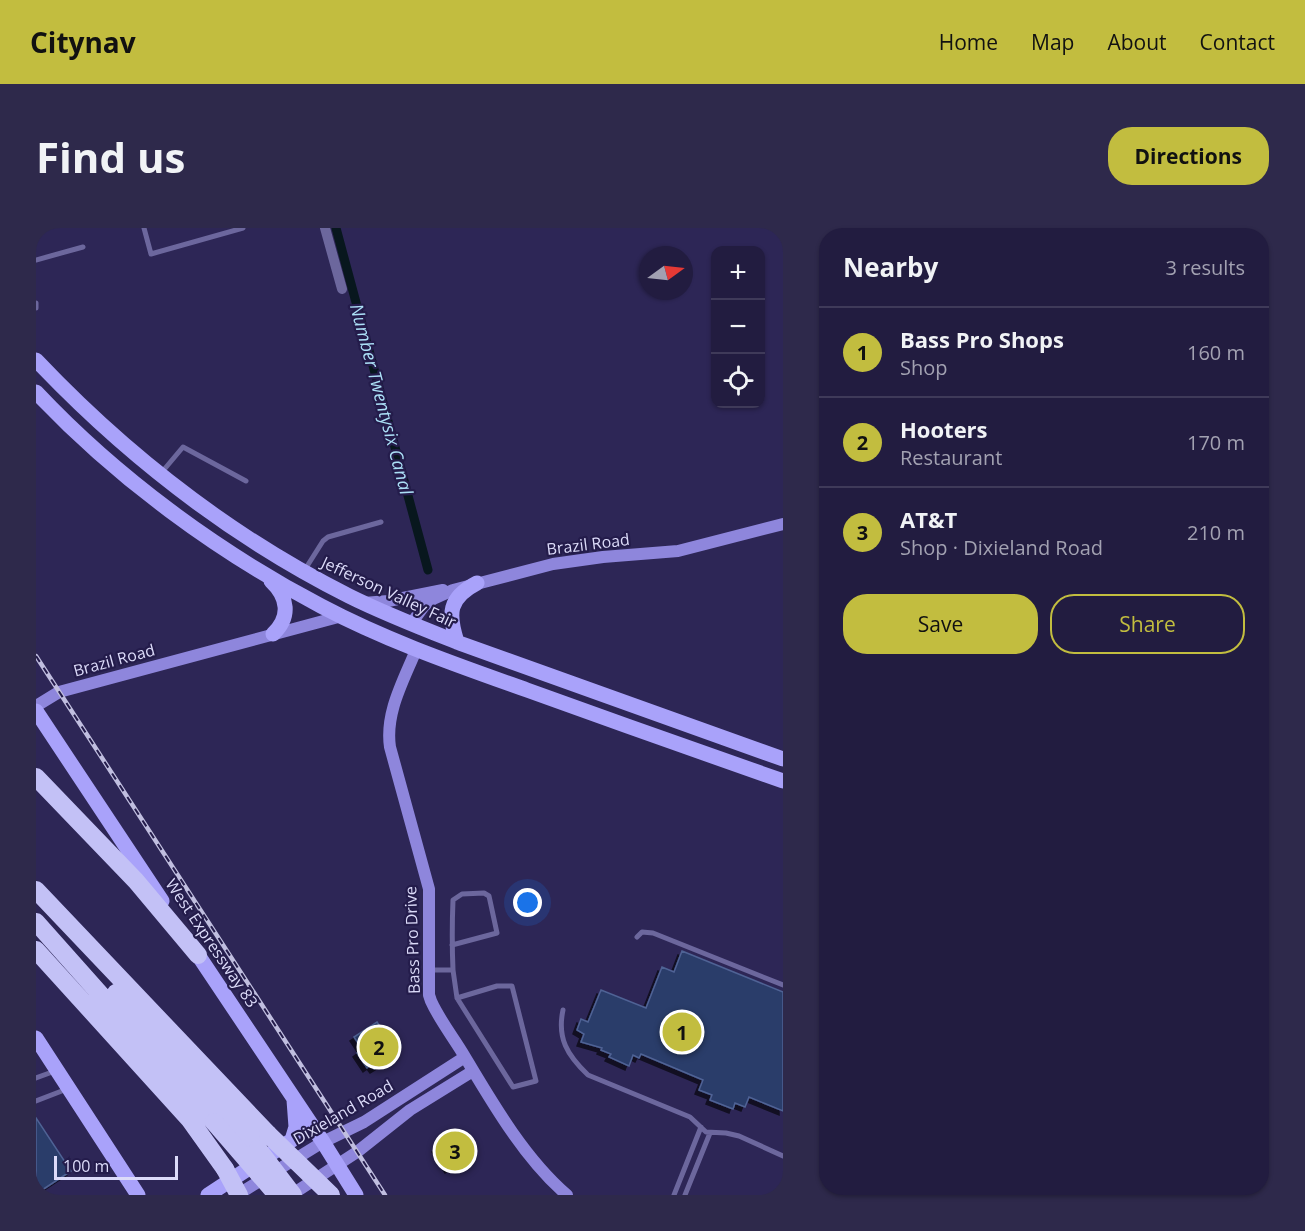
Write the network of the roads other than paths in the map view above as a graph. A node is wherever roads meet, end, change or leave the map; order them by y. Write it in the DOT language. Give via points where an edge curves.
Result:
graph roads {
  1 [pos="144,228"];
  2 [pos="243,228"];
  3 [pos="326,228"];
  4 [pos="220,231"];
  5 [pos="83,247"];
  6 [pos="36,260"];
  7 [pos="342,289"];
  8 [pos="36,360"];
  9 [pos="36,392"];
  10 [pos="159,475"];
  11 [pos="246,481"];
  12 [pos="381,522"];
  13 [pos="783,524"];
  14 [pos="260,570"];
  15 [pos="303,572"];
  16 [pos="477,584"];
  17 [pos="453,590"];
  18 [pos="364,603"];
  19 [pos="342,616"];
  20 [pos="358,624"];
  21 [pos="411,624"];
  22 [pos="273,634"];
  23 [pos="464,645"];
  24 [pos="416,650"];
  25 [pos="36,706"];
  26 [pos="36,711"];
  27 [pos="783,759"];
  28 [pos="36,777"];
  29 [pos="783,781"];
  30 [pos="36,890"];
  31 [pos="36,900"];
  32 [pos="36,922"];
  33 [pos="638,937"];
  34 [pos="452,945"];
  35 [pos="36,950"];
  36 [pos="198,955"];
  37 [pos="430,970"];
  38 [pos="453,970"];
  39 [pos="783,985"];
  40 [pos="458,998"];
  41 [pos="563,1010"];
  42 [pos="36,1038"];
  43 [pos="465,1057"];
  44 [pos="57,1071"];
  45 [pos="473,1071"];
  46 [pos="36,1078"];
  47 [pos="68,1088"];
  48 [pos="294,1098"];
  49 [pos="36,1101"];
  50 [pos="701,1127"];
  51 [pos="710,1133"];
  52 [pos="323,1142"];
  53 [pos="783,1156"];
  54 [pos="336,1164"];
  55 [pos="134,1189"];
  56 [pos="148,1195"];
  57 [pos="208,1195"];
  58 [pos="238,1195"];
  59 [pos="277,1195"];
  60 [pos="292,1195"];
  61 [pos="331,1195"];
  62 [pos="356,1195"];
  63 [pos="567,1195"];
  64 [pos="674,1195"];
  65 [pos="685,1195"];
  1 -- 4 [label="lane" via="151,254"];
  2 -- 4 [label="lane"];
  3 -- 7 [label="street"];
  5 -- 6 [label="lane"];
  8 -- 10 [label="main road, Jefferson Valley Fair" via="85,410"];
  9 -- 14 [label="main road" via="135,483 208,538"];
  10 -- 11 [label="lane" via="183,447"];
  10 -- 15 [label="main road, Jefferson Valley Fair" via="249,540"];
  12 -- 15 [label="lane" via="328,537"];
  13 -- 16 [label="street, Brazil Road" via="678,551 577,560"];
  14 -- 19 [label="main road"];
  14 -- 22 [label="main road" via="284,600 285,618"];
  15 -- 18 [label="main road, Jefferson Valley Fair"];
  16 -- 17 [label="street, Brazil Road"];
  16 -- 23 [label="main road" via="460,593 453,605 451,621"];
  17 -- 18 [label="street"];
  17 -- 21 [label="street, Brazil Road" via="424,606"];
  18 -- 21 [label="main road, Jefferson Valley Fair"];
  19 -- 20 [label="main road"];
  19 -- 22 [label="street, Brazil Road"];
  20 -- 21 [label="main road" via="402,632"];
  20 -- 24 [label="main road"];
  21 -- 23 [label="main road, Jefferson Valley Fair"];
  22 -- 25 [label="street, Brazil Road" via="59,692"];
  23 -- 24 [label="main road" via="422,641"];
  23 -- 27 [label="main road, Jefferson Valley Fair"];
  24 -- 29 [label="main road"];
  24 -- 37 [label="street, Bass Pro Drive" via="390,714 388,731 429,889"];
  26 -- 36 [label="main road, West Expressway 83"];
  28 -- 36 [label="highway" via="136,881"];
  30 -- 61 [label="highway, bridge" via="267,1134"];
  31 -- 60 [label="highway, bridge" via="258,1149"];
  32 -- 59 [label="highway, bridge"];
  33 -- 39 [label="lane" via="642,932 653,933"];
  34 -- 34 [label="lane" via="453,900 462,894 489,896 497,933"];
  34 -- 38 [label="lane"];
  35 -- 58 [label="highway, bridge" via="190,1120 225,1169"];
  36 -- 48 [label="main road, West Expressway 83"];
  37 -- 38 [label="lane"];
  37 -- 43 [label="street, Bass Pro Drive" via="431,1001"];
  38 -- 40 [label="lane"];
  40 -- 40 [label="lane" via="513,1087 536,1081 512,986 496,986"];
  41 -- 50 [label="lane" via="561,1036 588,1075 690,1117"];
  42 -- 44 [label="main road"];
  43 -- 45 [label="street, Bass Pro Drive"];
  43 -- 52 [label="street, Dixieland Road" via="364,1122"];
  44 -- 46 [label="lane"];
  44 -- 47 [label="main road"];
  45 -- 54 [label="street, Dixieland Road" via="410,1110"];
  45 -- 63 [label="street, Bass Pro Drive" via="538,1167"];
  47 -- 49 [label="lane"];
  47 -- 55 [label="main road"];
  48 -- 52 [label="main road, West Expressway 83"];
  48 -- 57 [label="main road" via="296,1127 292,1140"];
  50 -- 51 [label="lane"];
  50 -- 64 [label="lane"];
  51 -- 53 [label="lane" via="739,1136"];
  51 -- 65 [label="lane"];
  52 -- 54 [label="main road, West Expressway 83"];
  52 -- 58 [label="street, Dixieland Road"];
  54 -- 60 [label="street, Dixieland Road"];
  54 -- 62 [label="main road, West Expressway 83"];
  55 -- 56 [label="main road"];
}
